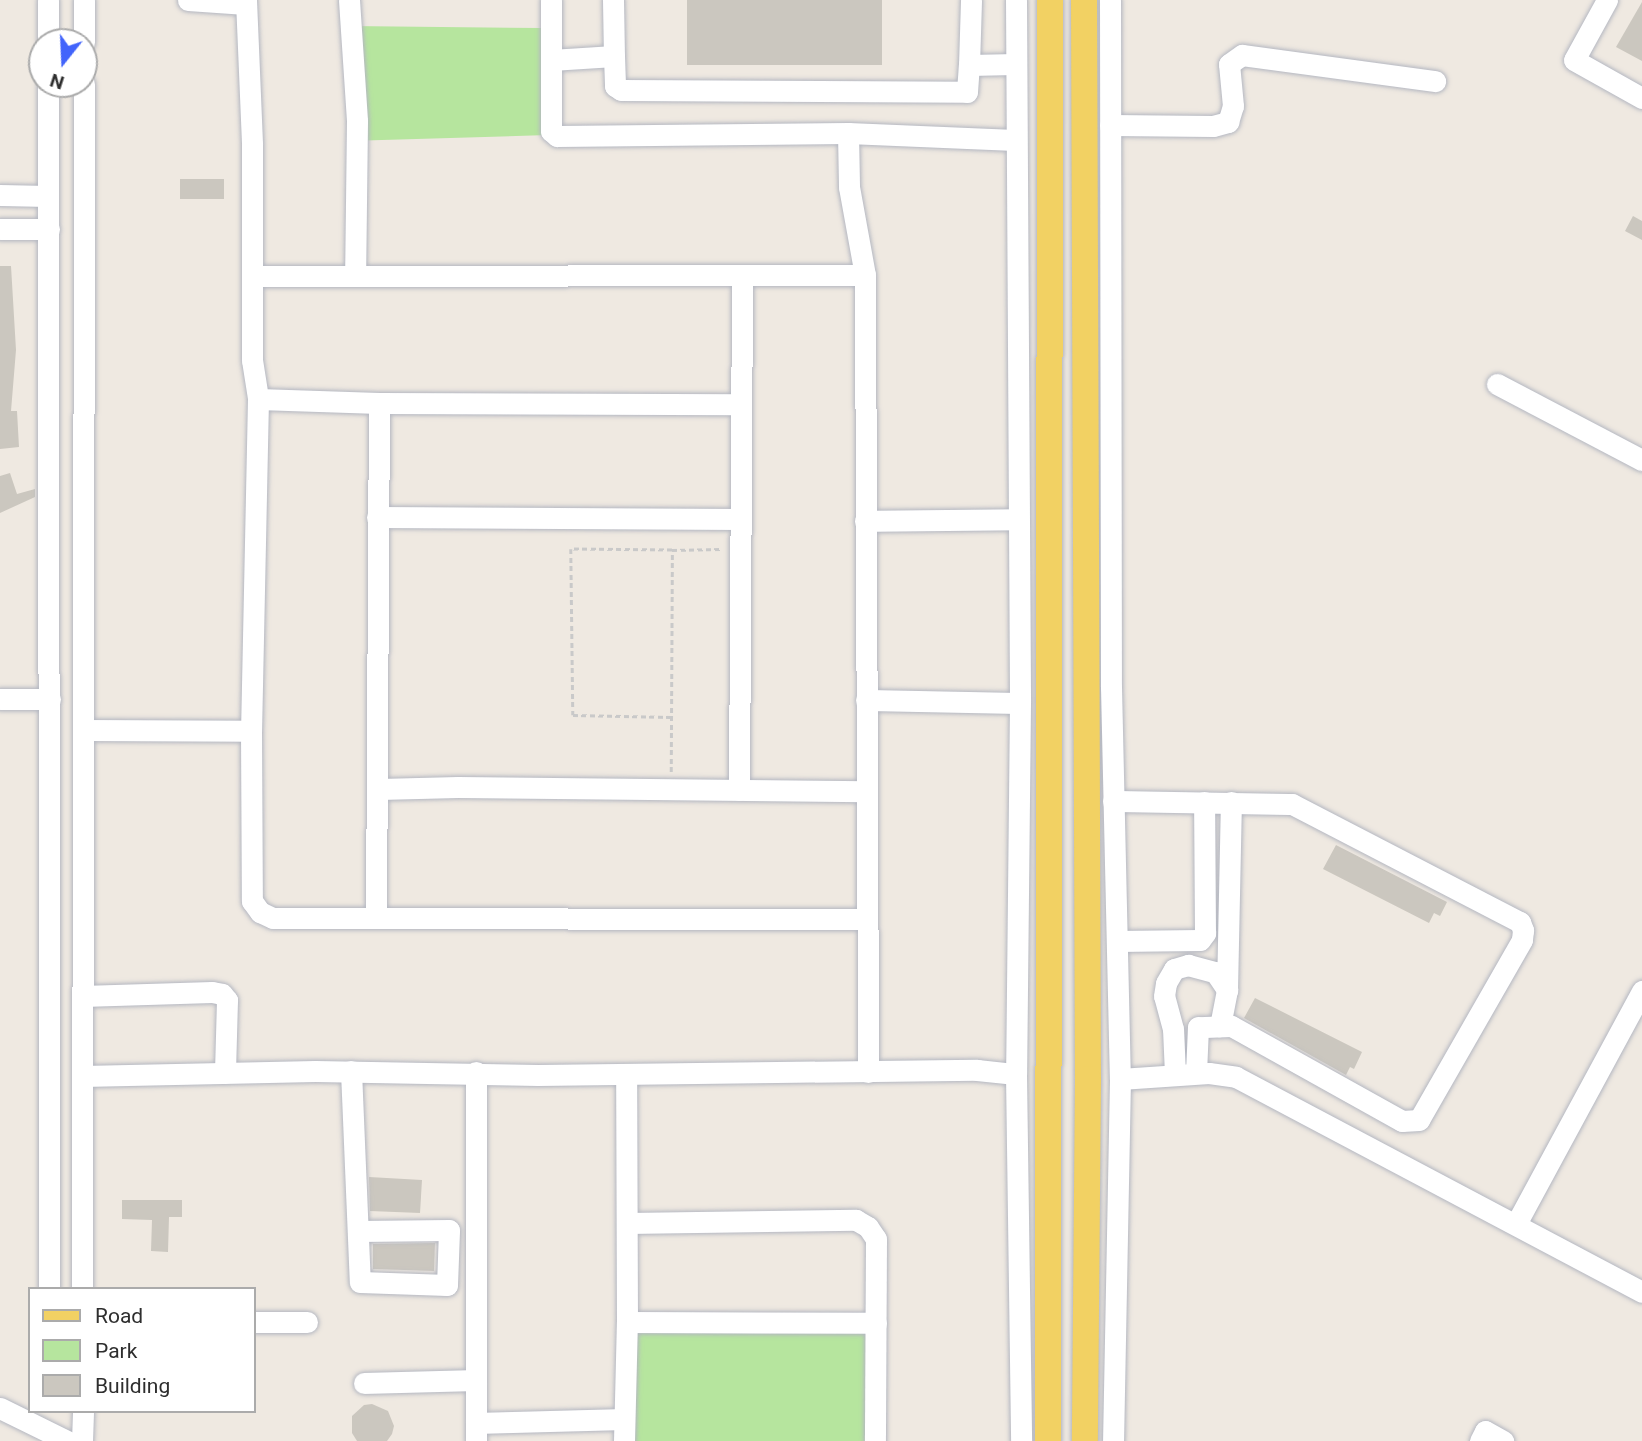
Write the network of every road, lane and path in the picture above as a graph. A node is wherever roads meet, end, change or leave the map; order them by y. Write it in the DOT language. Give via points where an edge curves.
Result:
graph roads {
  1 [pos="48,0"];
  2 [pos="84,0"];
  3 [pos="188,0"];
  4 [pos="349,0"];
  5 [pos="551,0"];
  6 [pos="613,0"];
  7 [pos="971,0"];
  8 [pos="1016,0"];
  9 [pos="1050,0"];
  10 [pos="1084,0"];
  11 [pos="1110,0"];
  12 [pos="1607,0"];
  13 [pos="246,2"];
  14 [pos="48,28"];
  15 [pos="84,28"];
  16 [pos="614,56"];
  17 [pos="551,60"];
  18 [pos="1016,64"];
  19 [pos="970,65"];
  20 [pos="1435,81"];
  21 [pos="48,98"];
  22 [pos="84,98"];
  23 [pos="1642,98"];
  24 [pos="1110,125"];
  25 [pos="848,133"];
  26 [pos="1015,140"];
  27 [pos="0,195"];
  28 [pos="48,196"];
  29 [pos="0,229"];
  30 [pos="49,229"];
  31 [pos="865,275"];
  32 [pos="254,276"];
  33 [pos="355,276"];
  34 [pos="742,277"];
  35 [pos="1497,384"];
  36 [pos="258,399"];
  37 [pos="379,404"];
  38 [pos="740,404"];
  39 [pos="1642,460"];
  40 [pos="377,517"];
  41 [pos="740,519"];
  42 [pos="1018,519"];
  43 [pos="865,521"];
  44 [pos="740,548"];
  45 [pos="672,550"];
  46 [pos="50,632"];
  47 [pos="83,632"];
  48 [pos="50,698"];
  49 [pos="0,699"];
  50 [pos="866,700"];
  51 [pos="1020,703"];
  52 [pos="671,717"];
  53 [pos="84,730"];
  54 [pos="251,731"];
  55 [pos="379,789"];
  56 [pos="670,789"];
  57 [pos="739,790"];
  58 [pos="866,791"];
  59 [pos="1113,801"];
  60 [pos="1204,802"];
  61 [pos="1231,802"];
  62 [pos="376,917"];
  63 [pos="867,919"];
  64 [pos="1117,941"];
  65 [pos="1227,990"];
  66 [pos="1642,991"];
  67 [pos="82,996"];
  68 [pos="1220,1026"];
  69 [pos="351,1072"];
  70 [pos="476,1072"];
  71 [pos="868,1072"];
  72 [pos="225,1073"];
  73 [pos="626,1074"];
  74 [pos="1016,1074"];
  75 [pos="1185,1074"];
  76 [pos="82,1076"];
  77 [pos="1120,1079"];
  78 [pos="627,1223"];
  79 [pos="1516,1224"];
  80 [pos="358,1231"];
  81 [pos="49,1287"];
  82 [pos="82,1287"];
  83 [pos="1642,1292"];
  84 [pos="256,1322"];
  85 [pos="307,1322"];
  86 [pos="627,1322"];
  87 [pos="876,1323"];
  88 [pos="476,1380"];
  89 [pos="364,1383"];
  90 [pos="0,1408"];
  91 [pos="83,1413"];
  92 [pos="624,1419"];
  93 [pos="45,1427"];
  94 [pos="476,1432"];
  95 [pos="67,1441"];
  96 [pos="82,1441"];
  97 [pos="624,1441"];
  98 [pos="875,1441"];
  99 [pos="1021,1441"];
  100 [pos="1048,1441"];
  101 [pos="1085,1441"];
  102 [pos="1113,1441"];
  103 [pos="1480,1441"];
  104 [pos="1503,1441"];
  1 -- 14 [label="street"];
  2 -- 15 [label="street"];
  3 -- 13 [label="street"];
  4 -- 33 [label="street" via="357,121"];
  5 -- 17 [label="street"];
  6 -- 16 [label="street"];
  7 -- 19 [label="street"];
  8 -- 18 [label="street"];
  9 -- 100 [label="main road"];
  10 -- 101 [label="main road"];
  11 -- 24 [label="street"];
  12 -- 23 [label="street" via="1574,60"];
  13 -- 32 [label="street"];
  16 -- 17 [label="street"];
  16 -- 19 [label="street" via="615,86 621,90 967,92"];
  17 -- 25 [label="street" via="551,131 556,136"];
  18 -- 19 [label="street"];
  18 -- 26 [label="street"];
  20 -- 24 [label="street" via="1242,55 1229,64 1233,106 1228,122 1213,126"];
  21 -- 28 [label="street"];
  22 -- 47 [label="street"];
  24 -- 59 [label="street"];
  25 -- 26 [label="street"];
  25 -- 31 [label="street" via="849,187"];
  26 -- 42 [label="street"];
  27 -- 28 [label="street"];
  28 -- 30 [label="street"];
  29 -- 30 [label="street"];
  30 -- 46 [label="street"];
  31 -- 34 [label="street"];
  31 -- 43 [label="street"];
  32 -- 33 [label="street"];
  32 -- 36 [label="street" via="252,359"];
  33 -- 34 [label="street"];
  34 -- 38 [label="street"];
  35 -- 39 [label="street"];
  36 -- 37 [label="street"];
  36 -- 54 [label="street"];
  37 -- 38 [label="street"];
  37 -- 40 [label="street"];
  38 -- 41 [label="street"];
  40 -- 41 [label="street"];
  40 -- 55 [label="street"];
  41 -- 44 [label="street"];
  42 -- 43 [label="street"];
  42 -- 51 [label="street"];
  43 -- 50 [label="street"];
  44 -- 45 [label="path"];
  44 -- 57 [label="street"];
  45 -- 52 [label="path"];
  45 -- 52 [label="path" via="571,549 573,715"];
  46 -- 47 [label="street"];
  46 -- 48 [label="street"];
  47 -- 53 [label="street"];
  48 -- 49 [label="street"];
  48 -- 81 [label="street"];
  50 -- 51 [label="street"];
  50 -- 58 [label="street"];
  51 -- 74 [label="street"];
  52 -- 56 [label="path"];
  53 -- 54 [label="street"];
  53 -- 67 [label="street"];
  54 -- 62 [label="street" via="252,901 260,912 274,918"];
  55 -- 56 [label="street"];
  55 -- 62 [label="street"];
  56 -- 57 [label="street"];
  57 -- 58 [label="street"];
  58 -- 63 [label="street"];
  59 -- 60 [label="street"];
  59 -- 64 [label="street"];
  60 -- 61 [label="street"];
  60 -- 64 [label="street" via="1205,933 1200,940"];
  61 -- 65 [label="street"];
  61 -- 68 [label="street" via="1277,802 1306,809 1520,922 1523,930 1522,940 1419,1120 1410,1122 1231,1026"];
  62 -- 63 [label="street"];
  63 -- 71 [label="street"];
  64 -- 77 [label="street"];
  65 -- 68 [label="street"];
  65 -- 75 [label="street" via="1215,972 1188,965 1174,969 1166,983 1164,996"];
  66 -- 79 [label="street"];
  67 -- 72 [label="street" via="222,995 227,1000"];
  67 -- 76 [label="street"];
  68 -- 75 [label="street" via="1198,1027"];
  69 -- 70 [label="street"];
  69 -- 72 [label="street"];
  69 -- 80 [label="street"];
  70 -- 73 [label="street"];
  70 -- 88 [label="street"];
  71 -- 73 [label="street"];
  71 -- 74 [label="street"];
  72 -- 76 [label="street"];
  73 -- 78 [label="street"];
  74 -- 99 [label="street"];
  75 -- 77 [label="street"];
  75 -- 79 [label="street" via="1236,1077"];
  76 -- 82 [label="street"];
  77 -- 102 [label="street"];
  78 -- 86 [label="street"];
  78 -- 87 [label="street" via="862,1222 876,1239"];
  79 -- 83 [label="street"];
  80 -- 80 [label="street" via="449,1230 447,1285 360,1282"];
  84 -- 85 [label="street"];
  86 -- 87 [label="street"];
  86 -- 92 [label="street"];
  87 -- 98 [label="street"];
  88 -- 89 [label="street"];
  88 -- 94 [label="street"];
  90 -- 93 [label="street"];
  91 -- 96 [label="street"];
  92 -- 94 [label="street"];
  92 -- 97 [label="street"];
  93 -- 95 [label="street"];
  103 -- 104 [label="street" via="1485,1431"];
}
